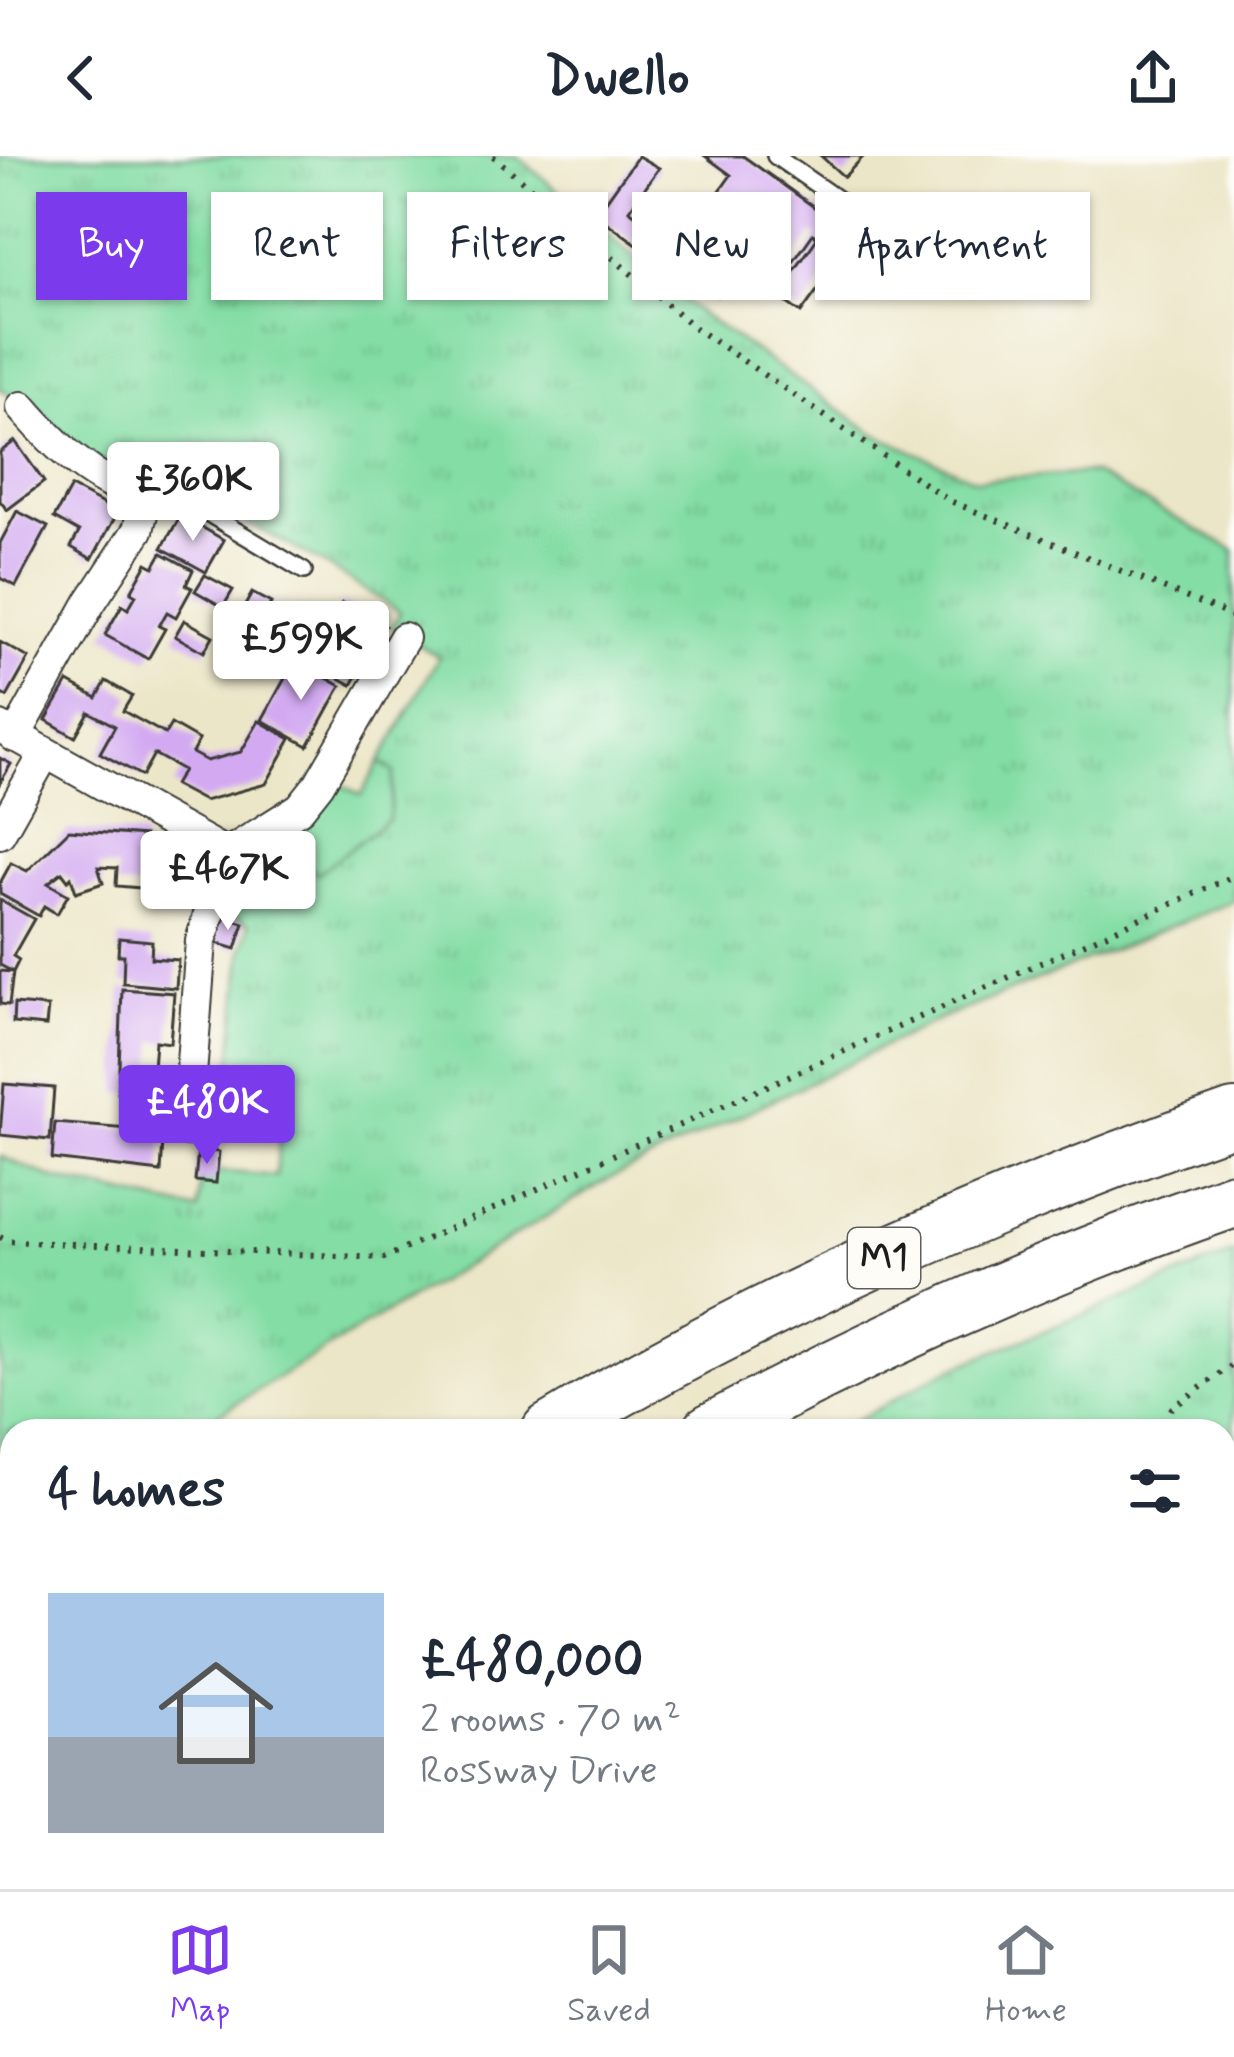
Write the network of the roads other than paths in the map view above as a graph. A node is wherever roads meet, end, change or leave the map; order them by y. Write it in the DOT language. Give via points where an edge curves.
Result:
graph roads {
  1 [pos="775,156"];
  2 [pos="827,192"];
  3 [pos="22,407"];
  4 [pos="146,499"];
  5 [pos="304,571"];
  6 [pos="404,638"];
  7 [pos="8,732"];
  8 [pos="45,753"];
  9 [pos="0,833"];
  10 [pos="227,854"];
  11 [pos="1234,1117"];
  12 [pos="188,1130"];
  13 [pos="1234,1200"];
  14 [pos="571,1419"];
  15 [pos="735,1419"];
  1 -- 2 [label="lane"];
  3 -- 4 [label="street" via="76,464"];
  4 -- 5 [label="lane" via="182,498"];
  4 -- 7 [label="street" via="138,530"];
  6 -- 10 [label="street" via="300,808"];
  7 -- 8 [label="street"];
  8 -- 9 [label="street"];
  8 -- 10 [label="street"];
  10 -- 12 [label="street" via="201,941"];
  11 -- 14 [label="highway, M1" via="877,1261"];
  13 -- 15 [label="highway, M1" via="1070,1263"];
}
